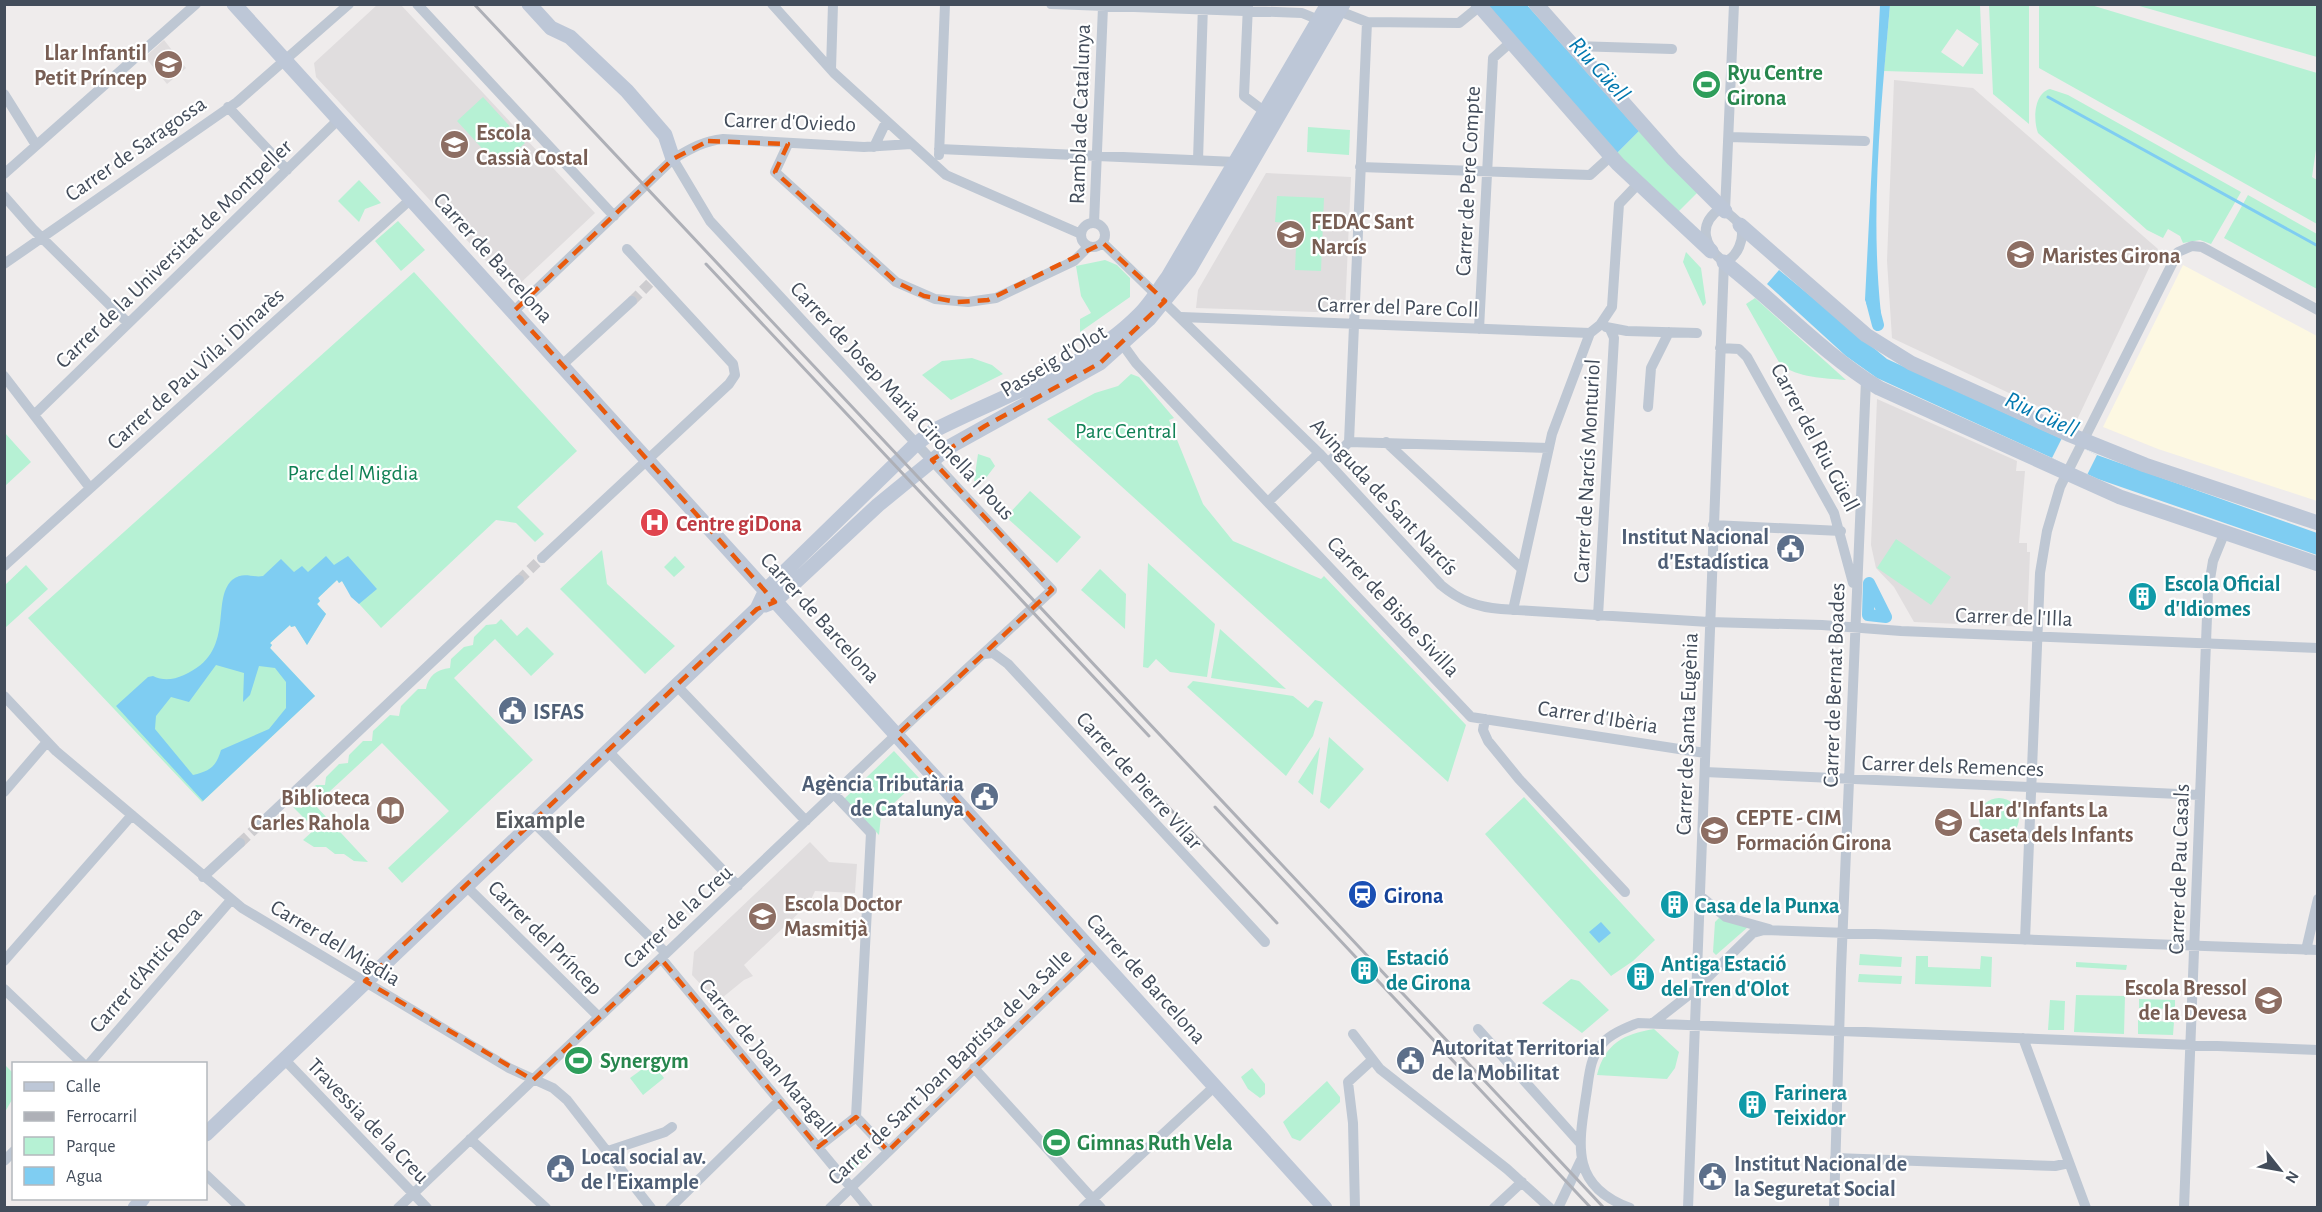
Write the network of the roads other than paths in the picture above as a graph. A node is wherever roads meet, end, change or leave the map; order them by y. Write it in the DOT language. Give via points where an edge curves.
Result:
graph roads {
  1 [pos="196,4"];
  2 [pos="234,4"];
  3 [pos="350,4"];
  4 [pos="417,4"];
  5 [pos="529,4"];
  6 [pos="771,4"];
  7 [pos="833,4"];
  8 [pos="945,4"];
  9 [pos="1052,4"];
  10 [pos="1536,4"];
  11 [pos="1734,4"];
  12 [pos="1479,5"];
  13 [pos="1154,6"];
  14 [pos="1103,7"];
  15 [pos="1203,7"];
  16 [pos="1337,7"];
  17 [pos="1248,8"];
  18 [pos="1319,20"];
  19 [pos="1367,22"];
  20 [pos="1511,42"];
  21 [pos="1574,46"];
  22 [pos="1672,49"];
  23 [pos="285,60"];
  24 [pos="831,69"];
  25 [pos="4,94"];
  26 [pos="228,107"];
  27 [pos="1266,112"];
  28 [pos="339,119"];
  29 [pos="886,122"];
  30 [pos="1729,137"];
  31 [pos="907,140"];
  32 [pos="1865,141"];
  33 [pos="788,144"];
  34 [pos="36,145"];
  35 [pos="874,147"];
  36 [pos="939,149"];
  37 [pos="1097,156"];
  38 [pos="673,159"];
  39 [pos="1198,160"];
  40 [pos="1607,160"];
  41 [pos="1236,162"];
  42 [pos="1360,167"];
  43 [pos="938,168"];
  44 [pos="287,170"];
  45 [pos="1486,172"];
  46 [pos="4,174"];
  47 [pos="1638,184"];
  48 [pos="4,196"];
  49 [pos="411,199"];
  50 [pos="1723,210"];
  51 [pos="614,216"];
  52 [pos="1094,223"];
  53 [pos="1740,225"];
  54 [pos="1081,234"];
  55 [pos="41,238"];
  56 [pos="1103,243"];
  57 [pos="1088,247"];
  58 [pos="627,249"];
  59 [pos="1711,251"];
  60 [pos="1724,262"];
  61 [pos="4,264"];
  62 [pos="1161,297"];
  63 [pos="632,301"];
  64 [pos="2318,310"];
  65 [pos="514,311"];
  66 [pos="1181,317"];
  67 [pos="127,322"];
  68 [pos="1353,324"];
  69 [pos="1605,327"];
  70 [pos="1479,329"];
  71 [pos="1668,332"];
  72 [pos="1590,333"];
  73 [pos="1697,333"];
  74 [pos="1123,345"];
  75 [pos="1720,348"];
  76 [pos="562,365"];
  77 [pos="4,376"];
  78 [pos="1866,380"];
  79 [pos="1648,407"];
  80 [pos="34,415"];
  81 [pos="1349,442"];
  82 [pos="1386,442"];
  83 [pos="2081,443"];
  84 [pos="916,444"];
  85 [pos="1549,448"];
  86 [pos="1319,453"];
  87 [pos="647,459"];
  88 [pos="932,460"];
  89 [pos="1328,463"];
  90 [pos="2068,471"];
  91 [pos="90,488"];
  92 [pos="1269,501"];
  93 [pos="2318,523"];
  94 [pos="1713,525"];
  95 [pos="1841,531"];
  96 [pos="2224,534"];
  97 [pos="542,558"];
  98 [pos="2318,564"];
  99 [pos="4,566"];
  100 [pos="1521,568"];
  101 [pos="519,580"];
  102 [pos="770,596"];
  103 [pos="1857,603"];
  104 [pos="1513,610"];
  105 [pos="1598,616"];
  106 [pos="1709,622"];
  107 [pos="1857,628"];
  108 [pos="2037,636"];
  109 [pos="2206,643"];
  110 [pos="2318,648"];
  111 [pos="984,654"];
  112 [pos="676,686"];
  113 [pos="4,696"];
  114 [pos="1485,719"];
  115 [pos="897,735"];
  116 [pos="47,742"];
  117 [pos="608,751"];
  118 [pos="1705,753"];
  119 [pos="1705,772"];
  120 [pos="1849,781"];
  121 [pos="2031,788"];
  122 [pos="4,792"];
  123 [pos="834,794"];
  124 [pos="2200,795"];
  125 [pos="132,816"];
  126 [pos="806,821"];
  127 [pos="533,822"];
  128 [pos="257,827"];
  129 [pos="240,843"];
  130 [pos="203,877"];
  131 [pos="466,886"];
  132 [pos="738,886"];
  133 [pos="1625,892"];
  134 [pos="1700,896"];
  135 [pos="2318,899"];
  136 [pos="231,900"];
  137 [pos="1772,930"];
  138 [pos="1843,932"];
  139 [pos="2025,940"];
  140 [pos="1265,942"];
  141 [pos="2194,946"];
  142 [pos="2312,950"];
  143 [pos="1094,953"];
  144 [pos="664,956"];
  145 [pos="4,962"];
  146 [pos="365,981"];
  147 [pos="4,989"];
  148 [pos="1695,990"];
  149 [pos="600,1017"];
  150 [pos="1653,1023"];
  151 [pos="1694,1026"];
  152 [pos="1478,1029"];
  153 [pos="1839,1032"];
  154 [pos="1353,1034"];
  155 [pos="2023,1038"];
  156 [pos="2191,1045"];
  157 [pos="2318,1050"];
  158 [pos="284,1059"];
  159 [pos="1371,1061"];
  160 [pos="81,1062"];
  161 [pos="91,1062"];
  162 [pos="974,1068"];
  163 [pos="533,1080"];
  164 [pos="1215,1086"];
  165 [pos="779,1101"];
  166 [pos="856,1117"];
  167 [pos="672,1127"];
  168 [pos="207,1133"];
  169 [pos="470,1139"];
  170 [pos="1579,1142"];
  171 [pos="818,1148"];
  172 [pos="608,1151"];
  173 [pos="888,1151"];
  174 [pos="1835,1158"];
  175 [pos="1581,1160"];
  176 [pos="2069,1163"];
  177 [pos="207,1176"];
  178 [pos="1522,1182"];
  179 [pos="851,1187"];
  180 [pos="413,1193"];
  181 [pos="1093,1198"];
  182 [pos="241,1208"];
  183 [pos="398,1208"];
  184 [pos="426,1208"];
  185 [pos="546,1208"];
  186 [pos="651,1208"];
  187 [pos="670,1208"];
  188 [pos="830,1208"];
  189 [pos="868,1208"];
  190 [pos="1083,1208"];
  191 [pos="1101,1208"];
  192 [pos="1325,1208"];
  193 [pos="1356,1208"];
  194 [pos="1494,1208"];
  195 [pos="1550,1208"];
  196 [pos="1558,1208"];
  197 [pos="1630,1208"];
  198 [pos="1688,1208"];
  199 [pos="1834,1208"];
  200 [pos="2086,1208"];
  201 [pos="2184,1208"];
  1 -- 34 [label="street"];
  2 -- 23 [label="main road, Carrer de Barcelona"];
  3 -- 23 [label="street, Carrer de Saragossa"];
  4 -- 51 [label="street"];
  5 -- 38 [label="main road" via="551,28 570,37 627,91 665,135"];
  6 -- 24 [label="street"];
  7 -- 24 [label="street"];
  8 -- 36 [label="street"];
  9 -- 14 [label="street"];
  10 -- 21 [label="main road"];
  11 -- 30 [label="street"];
  12 -- 19 [label="street" via="1459,23"];
  12 -- 20 [label="main road"];
  13 -- 14 [label="street"];
  13 -- 15 [label="street"];
  14 -- 37 [label="street, Rambla de Catalunya"];
  15 -- 17 [label="street"];
  15 -- 39 [label="street"];
  16 -- 18 [label="main road, Passeig d'Olot"];
  16 -- 19 [label="street"];
  16 -- 62 [label="main road, Passeig d'Olot" via="1190,270"];
  17 -- 18 [label="street" via="1302,13"];
  17 -- 27 [label="street" via="1244,96"];
  18 -- 27 [label="main road, Passeig d'Olot"];
  19 -- 42 [label="street"];
  20 -- 40 [label="main road"];
  20 -- 45 [label="street, Carrer de Pere Compte" via="1493,58"];
  21 -- 22 [label="street"];
  21 -- 50 [label="main road"];
  23 -- 26 [label="street, Carrer de Saragossa"];
  23 -- 28 [label="main road, Carrer de Barcelona"];
  24 -- 29 [label="street"];
  25 -- 34 [label="street"];
  26 -- 44 [label="street"];
  26 -- 55 [label="street, Carrer de Saragossa"];
  27 -- 41 [label="main road, Passeig d'Olot"];
  28 -- 44 [label="street, Carrer de la Universitat de Montpeller"];
  28 -- 49 [label="main road, Carrer de Barcelona"];
  29 -- 31 [label="street"];
  29 -- 35 [label="street, Carrer d'Oviedo"];
  30 -- 32 [label="street"];
  30 -- 50 [label="street"];
  31 -- 35 [label="street, Carrer d'Oviedo"];
  31 -- 43 [label="street"];
  33 -- 35 [label="street, Carrer d'Oviedo"];
  33 -- 38 [label="street, Carrer d'Oviedo" via="708,141"];
  33 -- 57 [label="street" via="775,172 896,282 924,296 957,302 988,300 1074,261"];
  34 -- 46 [label="street"];
  36 -- 37 [label="street"];
  36 -- 43 [label="street"];
  37 -- 39 [label="street"];
  37 -- 52 [label="street, Rambla de Catalunya"];
  38 -- 51 [label="street, Carrer d'Oviedo"];
  38 -- 84 [label="street, Carrer de Josep Maria Gironella i Pous" via="710,221"];
  39 -- 41 [label="street"];
  40 -- 45 [label="street" via="1590,175"];
  40 -- 47 [label="main road"];
  41 -- 62 [label="main road, Passeig d'Olot"];
  42 -- 45 [label="street"];
  42 -- 68 [label="street"];
  43 -- 54 [label="street" via="946,175"];
  44 -- 67 [label="street, Carrer de la Universitat de Montpeller"];
  45 -- 70 [label="street, Carrer de Pere Compte"];
  47 -- 59 [label="main road"];
  47 -- 69 [label="street" via="1619,204 1612,307"];
  48 -- 55 [label="street"];
  49 -- 65 [label="main road, Carrer de Barcelona"];
  49 -- 91 [label="street, Carrer de Pau Vila i Dinarès"];
  50 -- 53 [label="street"];
  50 -- 59 [label="street" via="1715,213 1707,227 1706,243"];
  51 -- 65 [label="street, Carrer d'Oviedo"];
  52 -- 54 [label="street" via="1085,226"];
  52 -- 56 [label="street" via="1105,230"];
  53 -- 60 [label="street" via="1739,247"];
  53 -- 83 [label="main road" via="1892,353"];
  54 -- 57 [label="street"];
  55 -- 61 [label="street, Carrer de Saragossa"];
  55 -- 67 [label="street"];
  56 -- 57 [label="street" via="1096,248"];
  56 -- 62 [label="street, Avinguda de Sant Narcís"];
  58 -- 87 [label="street" via="733,364 735,375"];
  59 -- 60 [label="street"];
  60 -- 75 [label="street, Carrer de Santa Eugènia"];
  60 -- 78 [label="main road"];
  62 -- 66 [label="street, Avinguda de Sant Narcís"];
  62 -- 74 [label="main road, Passeig d'Olot"];
  62 -- 84 [label="main road, Passeig d'Olot" via="1117,335 1086,355 934,430"];
  63 -- 76 [label="street"];
  64 -- 83 [label="street" via="2202,247 2192,246 2178,252"];
  65 -- 76 [label="main road, Carrer de Barcelona"];
  66 -- 68 [label="street, Carrer del Pare Coll"];
  66 -- 86 [label="street, Avinguda de Sant Narcís"];
  67 -- 80 [label="street, Carrer de la Universitat de Montpeller"];
  68 -- 70 [label="street, Carrer del Pare Coll"];
  68 -- 81 [label="street"];
  69 -- 71 [label="street"];
  69 -- 72 [label="street"];
  69 -- 105 [label="street, Carrer de Narcís Monturiol" via="1614,338"];
  70 -- 72 [label="street, Carrer del Pare Coll"];
  71 -- 73 [label="street"];
  71 -- 79 [label="street" via="1651,368"];
  72 -- 85 [label="street"];
  74 -- 88 [label="main road, Passeig d'Olot" via="1100,363"];
  74 -- 92 [label="street, Carrer de Bisbe Sivilla"];
  75 -- 94 [label="street, Carrer de Santa Eugènia"];
  75 -- 95 [label="street, Carrer del Riu Güell" via="1738,349 1747,357 1824,492"];
  76 -- 87 [label="main road, Carrer de Barcelona"];
  77 -- 80 [label="street"];
  78 -- 90 [label="main road" via="1900,399"];
  78 -- 103 [label="street, Carrer de Bernat Boades"];
  80 -- 91 [label="street"];
  81 -- 82 [label="street"];
  81 -- 89 [label="street"];
  82 -- 85 [label="street"];
  82 -- 100 [label="street"];
  83 -- 90 [label="street"];
  83 -- 93 [label="main road"];
  84 -- 88 [label="street, Carrer de Josep Maria Gironella i Pous"];
  84 -- 102 [label="main road, Passeig d'Olot"];
  85 -- 100 [label="street"];
  86 -- 89 [label="street, Avinguda de Sant Narcís"];
  86 -- 92 [label="street"];
  87 -- 97 [label="street"];
  87 -- 102 [label="main road, Carrer de Barcelona"];
  88 -- 102 [label="main road, Passeig d'Olot"];
  88 -- 111 [label="street, Carrer de Josep Maria Gironella i Pous" via="1052,590"];
  89 -- 104 [label="street, Avinguda de Sant Narcís" via="1455,597 1482,608"];
  90 -- 96 [label="main road" via="2120,497"];
  90 -- 108 [label="street" via="2051,513 2043,552"];
  91 -- 99 [label="street, Carrer de Pau Vila i Dinarès"];
  92 -- 114 [label="street, Carrer de Bisbe Sivilla" via="1471,717"];
  94 -- 95 [label="street"];
  94 -- 106 [label="street, Carrer de Santa Eugènia"];
  95 -- 103 [label="street, Carrer del Riu Güell"];
  96 -- 98 [label="main road"];
  96 -- 109 [label="street, Carrer de Pau Casals" via="2210,575"];
  100 -- 104 [label="street"];
  101 -- 128 [label="street"];
  102 -- 112 [label="main road"];
  102 -- 115 [label="main road, Carrer de Barcelona"];
  103 -- 107 [label="street, Carrer de Bernat Boades"];
  104 -- 105 [label="street, Avinguda de Sant Narcís"];
  105 -- 106 [label="street, Avinguda de Sant Narcís"];
  106 -- 107 [label="street, Carrer de l'Illa"];
  106 -- 118 [label="street, Carrer de Santa Eugènia"];
  107 -- 108 [label="street, Carrer de l'Illa"];
  107 -- 120 [label="street, Carrer de Bernat Boades"];
  108 -- 109 [label="street, Carrer de l'Illa"];
  108 -- 121 [label="street"];
  109 -- 110 [label="street, Carrer de l'Illa"];
  109 -- 124 [label="street, Carrer de Pau Casals"];
  111 -- 115 [label="street, Carrer de la Creu"];
  111 -- 140 [label="street, Carrer de Pierre Vilar" via="993,653 1008,664"];
  112 -- 117 [label="main road"];
  112 -- 126 [label="street"];
  113 -- 116 [label="street, Carrer del Migdia"];
  114 -- 118 [label="street, Carrer d'Ibèria"];
  114 -- 133 [label="street" via="1483,730 1494,749"];
  115 -- 123 [label="street, Carrer de la Creu"];
  115 -- 143 [label="main road, Carrer de Barcelona"];
  116 -- 122 [label="street"];
  116 -- 125 [label="street, Carrer del Migdia"];
  117 -- 127 [label="main road"];
  117 -- 132 [label="street"];
  118 -- 119 [label="street, Carrer de Santa Eugènia"];
  119 -- 120 [label="street, Carrer dels Remences"];
  119 -- 134 [label="street, Carrer de Santa Eugènia"];
  120 -- 121 [label="street, Carrer dels Remences"];
  120 -- 138 [label="street, Carrer de Bernat Boades"];
  121 -- 124 [label="street, Carrer dels Remences"];
  121 -- 139 [label="street"];
  123 -- 126 [label="street, Carrer de la Creu"];
  123 -- 166 [label="street" via="871,833"];
  124 -- 141 [label="street, Carrer de Pau Casals"];
  125 -- 130 [label="street, Carrer del Migdia"];
  125 -- 145 [label="street"];
  126 -- 132 [label="street, Carrer de la Creu"];
  127 -- 131 [label="main road"];
  127 -- 144 [label="street, Carrer de Joan Maragall"];
  129 -- 130 [label="street"];
  130 -- 136 [label="street, Carrer del Migdia"];
  131 -- 146 [label="main road"];
  131 -- 149 [label="street, Carrer del Príncep"];
  132 -- 144 [label="street, Carrer de la Creu"];
  134 -- 137 [label="street" via="1726,917"];
  134 -- 148 [label="street, Carrer de Santa Eugènia"];
  135 -- 142 [label="street"];
  136 -- 146 [label="street, Carrer del Migdia"];
  136 -- 161 [label="street, Carrer d'Antic Roca"];
  137 -- 138 [label="street"];
  137 -- 148 [label="street" via="1753,933"];
  138 -- 139 [label="street"];
  138 -- 153 [label="street, Carrer de Bernat Boades"];
  139 -- 141 [label="street"];
  141 -- 142 [label="street"];
  141 -- 156 [label="street, Carrer de Pau Casals"];
  143 -- 162 [label="street, Carrer de Sant Joan Baptista de La Salle"];
  143 -- 164 [label="main road, Carrer de Barcelona"];
  144 -- 149 [label="street, Carrer de la Creu"];
  144 -- 165 [label="street, Carrer de Joan Maragall"];
  146 -- 158 [label="main road"];
  146 -- 163 [label="street, Carrer del Migdia"];
  147 -- 160 [label="street"];
  148 -- 150 [label="street"];
  148 -- 151 [label="street, Carrer de Santa Eugènia"];
  149 -- 163 [label="street, Carrer de la Creu"];
  150 -- 151 [label="street"];
  150 -- 170 [label="street" via="1632,1026 1600,1045 1590,1066"];
  151 -- 153 [label="street"];
  151 -- 198 [label="street, Carrer de Santa Eugènia"];
  152 -- 170 [label="street"];
  153 -- 155 [label="street"];
  153 -- 174 [label="street, Carrer de Bernat Boades"];
  154 -- 159 [label="street"];
  155 -- 156 [label="street"];
  155 -- 176 [label="street"];
  156 -- 157 [label="street"];
  156 -- 201 [label="street, Carrer de Pau Casals"];
  158 -- 168 [label="main road"];
  158 -- 180 [label="street, Travessia de la Creu"];
  159 -- 178 [label="street"];
  159 -- 193 [label="street" via="1348,1082"];
  162 -- 173 [label="street, Carrer de Sant Joan Baptista de La Salle"];
  162 -- 181 [label="street"];
  163 -- 169 [label="street, Carrer de la Creu"];
  163 -- 172 [label="street, Carrer del Migdia" via="553,1088 567,1100"];
  164 -- 181 [label="street"];
  164 -- 192 [label="main road, Carrer de Barcelona"];
  165 -- 171 [label="street, Carrer de Joan Maragall"];
  165 -- 187 [label="street"];
  166 -- 171 [label="street"];
  166 -- 173 [label="street"];
  167 -- 172 [label="street"];
  169 -- 180 [label="street, Carrer de la Creu"];
  169 -- 185 [label="street"];
  170 -- 175 [label="street"];
  171 -- 179 [label="street, Carrer de Joan Maragall"];
  172 -- 186 [label="street, Carrer del Migdia"];
  173 -- 179 [label="street, Carrer de Sant Joan Baptista de La Salle"];
  174 -- 176 [label="street" via="2055,1166"];
  174 -- 199 [label="street, Carrer de Bernat Boades"];
  175 -- 196 [label="street"];
  175 -- 197 [label="street" via="1599,1189"];
  176 -- 200 [label="street"];
  177 -- 182 [label="street"];
  178 -- 194 [label="street"];
  178 -- 195 [label="street"];
  179 -- 188 [label="street, Carrer de Sant Joan Baptista de La Salle"];
  179 -- 189 [label="street, Carrer de Joan Maragall"];
  180 -- 183 [label="street, Carrer de la Creu"];
  180 -- 184 [label="street, Travessia de la Creu"];
  181 -- 190 [label="street"];
  181 -- 191 [label="street"];
}
